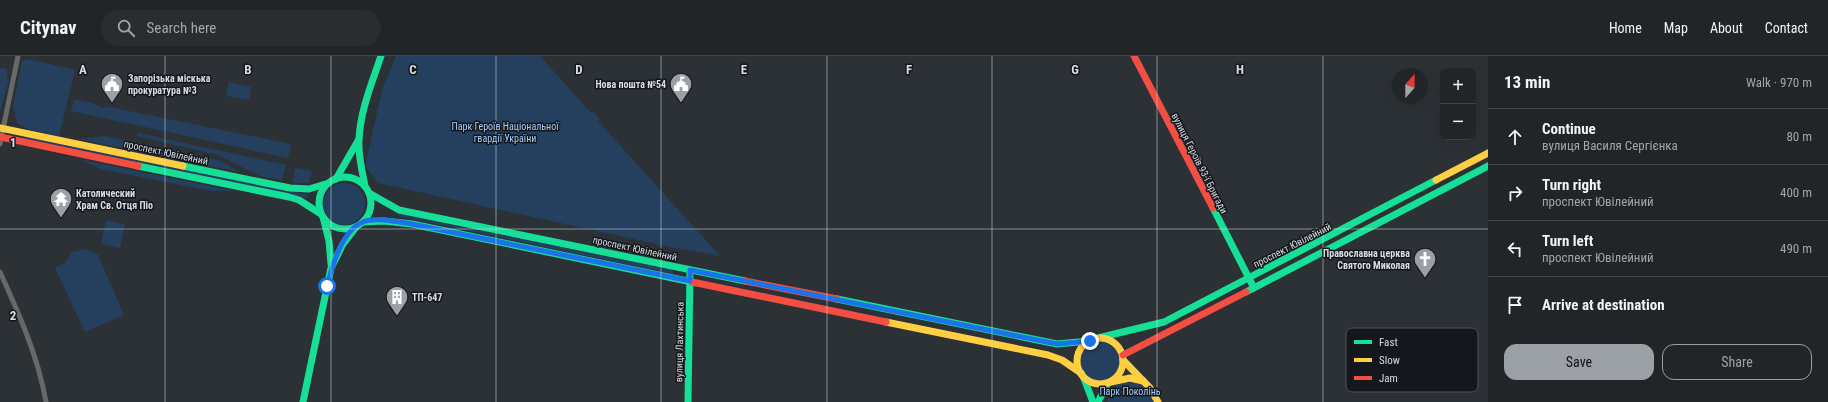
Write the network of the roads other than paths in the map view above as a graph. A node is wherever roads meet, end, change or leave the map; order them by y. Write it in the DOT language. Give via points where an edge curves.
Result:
graph roads {
  1 [pos="18,56"];
  2 [pos="381,56"];
  3 [pos="1134,56"];
  4 [pos="2,129"];
  5 [pos="359,138"];
  6 [pos="0,140"];
  7 [pos="1488,153"];
  8 [pos="1488,166"];
  9 [pos="336,179"];
  10 [pos="329,183"];
  11 [pos="365,186"];
  12 [pos="369,193"];
  13 [pos="322,215"];
  14 [pos="363,222"];
  15 [pos="356,226"];
  16 [pos="331,268"];
  17 [pos="690,270"];
  18 [pos="0,272"];
  19 [pos="1249,279"];
  20 [pos="690,281"];
  21 [pos="1254,288"];
  22 [pos="1098,338"];
  23 [pos="1090,341"];
  24 [pos="1123,357"];
  25 [pos="1082,375"];
  26 [pos="1143,381"];
  27 [pos="1109,382"];
  28 [pos="46,402"];
  29 [pos="303,402"];
  30 [pos="688,402"];
  31 [pos="1092,402"];
  32 [pos="1098,402"];
  33 [pos="1158,402"];
  1 -- 4 [label="street"];
  2 -- 5 [label="main road" via="370,88"];
  3 -- 19 [label="main road, вулиця Героїв 93-ї Бригади"];
  4 -- 6 [label="street"];
  4 -- 10 [label="main road, проспект Ювілейний" via="290,188 308,189"];
  5 -- 9 [label="main road"];
  5 -- 11 [label="main road"];
  6 -- 13 [label="main road, проспект Ювілейний" via="289,197 299,200"];
  7 -- 19 [label="main road, проспект Ювілейний"];
  8 -- 21 [label="main road, проспект Ювілейний"];
  9 -- 10 [label="main road"];
  9 -- 11 [label="main road" via="351,178"];
  10 -- 13 [label="main road" via="319,197"];
  11 -- 12 [label="main road"];
  12 -- 14 [label="main road" via="370,208"];
  12 -- 17 [label="main road, проспект Ювілейний" via="399,210"];
  13 -- 15 [label="main road" via="334,227 349,229"];
  13 -- 16 [label="main road" via="330,241"];
  14 -- 15 [label="main road"];
  14 -- 20 [label="main road" via="412,224"];
  15 -- 16 [label="main road" via="342,244"];
  16 -- 29 [label="main road"];
  17 -- 20 [label="main road, вулиця Лахтинська"];
  17 -- 23 [label="main road, проспект Ювілейний" via="1057,344"];
  18 -- 28 [label="street" via="30,342"];
  19 -- 21 [label="main road, вулиця Героїв 93-ї Бригади"];
  19 -- 22 [label="main road, проспект Ювілейний" via="1164,322"];
  20 -- 25 [label="main road" via="1048,355 1062,360"];
  20 -- 30 [label="main road, вулиця Лахтинська"];
  21 -- 24 [label="main road, проспект Ювілейний"];
  22 -- 23 [label="main road"];
  22 -- 24 [label="main road" via="1113,342"];
  23 -- 25 [label="main road" via="1084,345 1077,359"];
  24 -- 26 [label="main road"];
  24 -- 27 [label="main road" via="1122,369 1118,376"];
  25 -- 27 [label="main road" via="1090,382"];
  25 -- 31 [label="main road"];
  26 -- 27 [label="main road" via="1130,378"];
  26 -- 33 [label="main road"];
  27 -- 32 [label="main road"];
}
